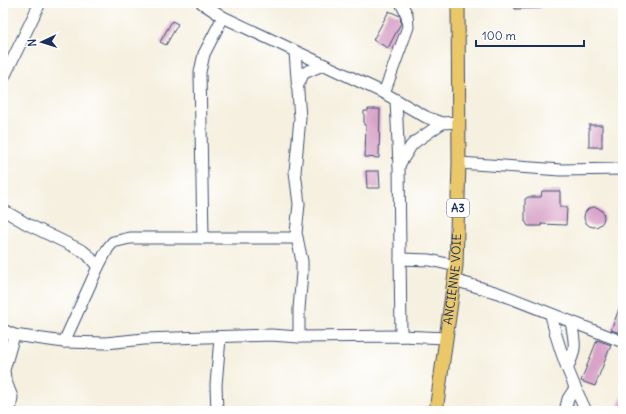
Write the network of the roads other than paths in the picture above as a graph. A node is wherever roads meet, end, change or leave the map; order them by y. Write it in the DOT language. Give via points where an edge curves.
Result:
graph roads {
  1 [pos="40,3"];
  2 [pos="202,3"];
  3 [pos="401,3"];
  4 [pos="458,3"];
  5 [pos="223,17"];
  6 [pos="294,52"];
  7 [pos="324,65"];
  8 [pos="3,79"];
  9 [pos="296,86"];
  10 [pos="384,93"];
  11 [pos="396,100"];
  12 [pos="459,122"];
  13 [pos="442,123"];
  14 [pos="459,163"];
  15 [pos="399,165"];
  16 [pos="623,169"];
  17 [pos="3,210"];
  18 [pos="203,238"];
  19 [pos="297,238"];
  20 [pos="400,259"];
  21 [pos="456,266"];
  22 [pos="98,267"];
  23 [pos="454,280"];
  24 [pos="551,315"];
  25 [pos="571,322"];
  26 [pos="3,330"];
  27 [pos="14,334"];
  28 [pos="401,336"];
  29 [pos="299,337"];
  30 [pos="220,338"];
  31 [pos="446,338"];
  32 [pos="64,342"];
  33 [pos="623,342"];
  34 [pos="567,368"];
  35 [pos="575,388"];
  36 [pos="10,411"];
  37 [pos="217,411"];
  38 [pos="436,411"];
  39 [pos="564,411"];
  40 [pos="586,411"];
  1 -- 8 [label="street"];
  2 -- 5 [label="street"];
  3 -- 10 [label="street" via="407,15 408,27"];
  4 -- 12 [label="main road, ANCIENNE VOIE / A3"];
  5 -- 6 [label="street"];
  5 -- 18 [label="street" via="204,54 200,72"];
  6 -- 7 [label="street"];
  6 -- 9 [label="street"];
  7 -- 9 [label="street" via="304,73"];
  7 -- 10 [label="street"];
  9 -- 19 [label="street" via="300,118 295,172 299,204"];
  10 -- 11 [label="street"];
  11 -- 13 [label="street"];
  11 -- 15 [label="street"];
  12 -- 13 [label="street"];
  12 -- 14 [label="main road, ANCIENNE VOIE / A3"];
  13 -- 15 [label="street" via="415,142"];
  14 -- 16 [label="street" via="561,170"];
  14 -- 21 [label="main road, ANCIENNE VOIE / A3"];
  15 -- 20 [label="street"];
  17 -- 22 [label="street" via="83,251"];
  18 -- 19 [label="street"];
  18 -- 22 [label="street" via="119,240 108,248"];
  19 -- 29 [label="street" via="302,273"];
  20 -- 21 [label="street" via="430,260"];
  20 -- 28 [label="street"];
  21 -- 23 [label="main road, ANCIENNE VOIE / A3"];
  22 -- 32 [label="street"];
  23 -- 24 [label="street" via="498,293"];
  23 -- 31 [label="main road, ANCIENNE VOIE / A3"];
  24 -- 25 [label="street"];
  24 -- 34 [label="street"];
  25 -- 33 [label="street"];
  25 -- 34 [label="street" via="575,347"];
  26 -- 27 [label="street"];
  27 -- 32 [label="street"];
  27 -- 36 [label="street" via="4,370 12,397"];
  28 -- 29 [label="street"];
  28 -- 31 [label="street"];
  29 -- 30 [label="street"];
  30 -- 32 [label="street" via="144,339 106,343"];
  30 -- 37 [label="street" via="216,385"];
  31 -- 38 [label="main road, ANCIENNE VOIE / A3"];
  34 -- 35 [label="street"];
  35 -- 39 [label="street"];
  35 -- 40 [label="street"];
}
